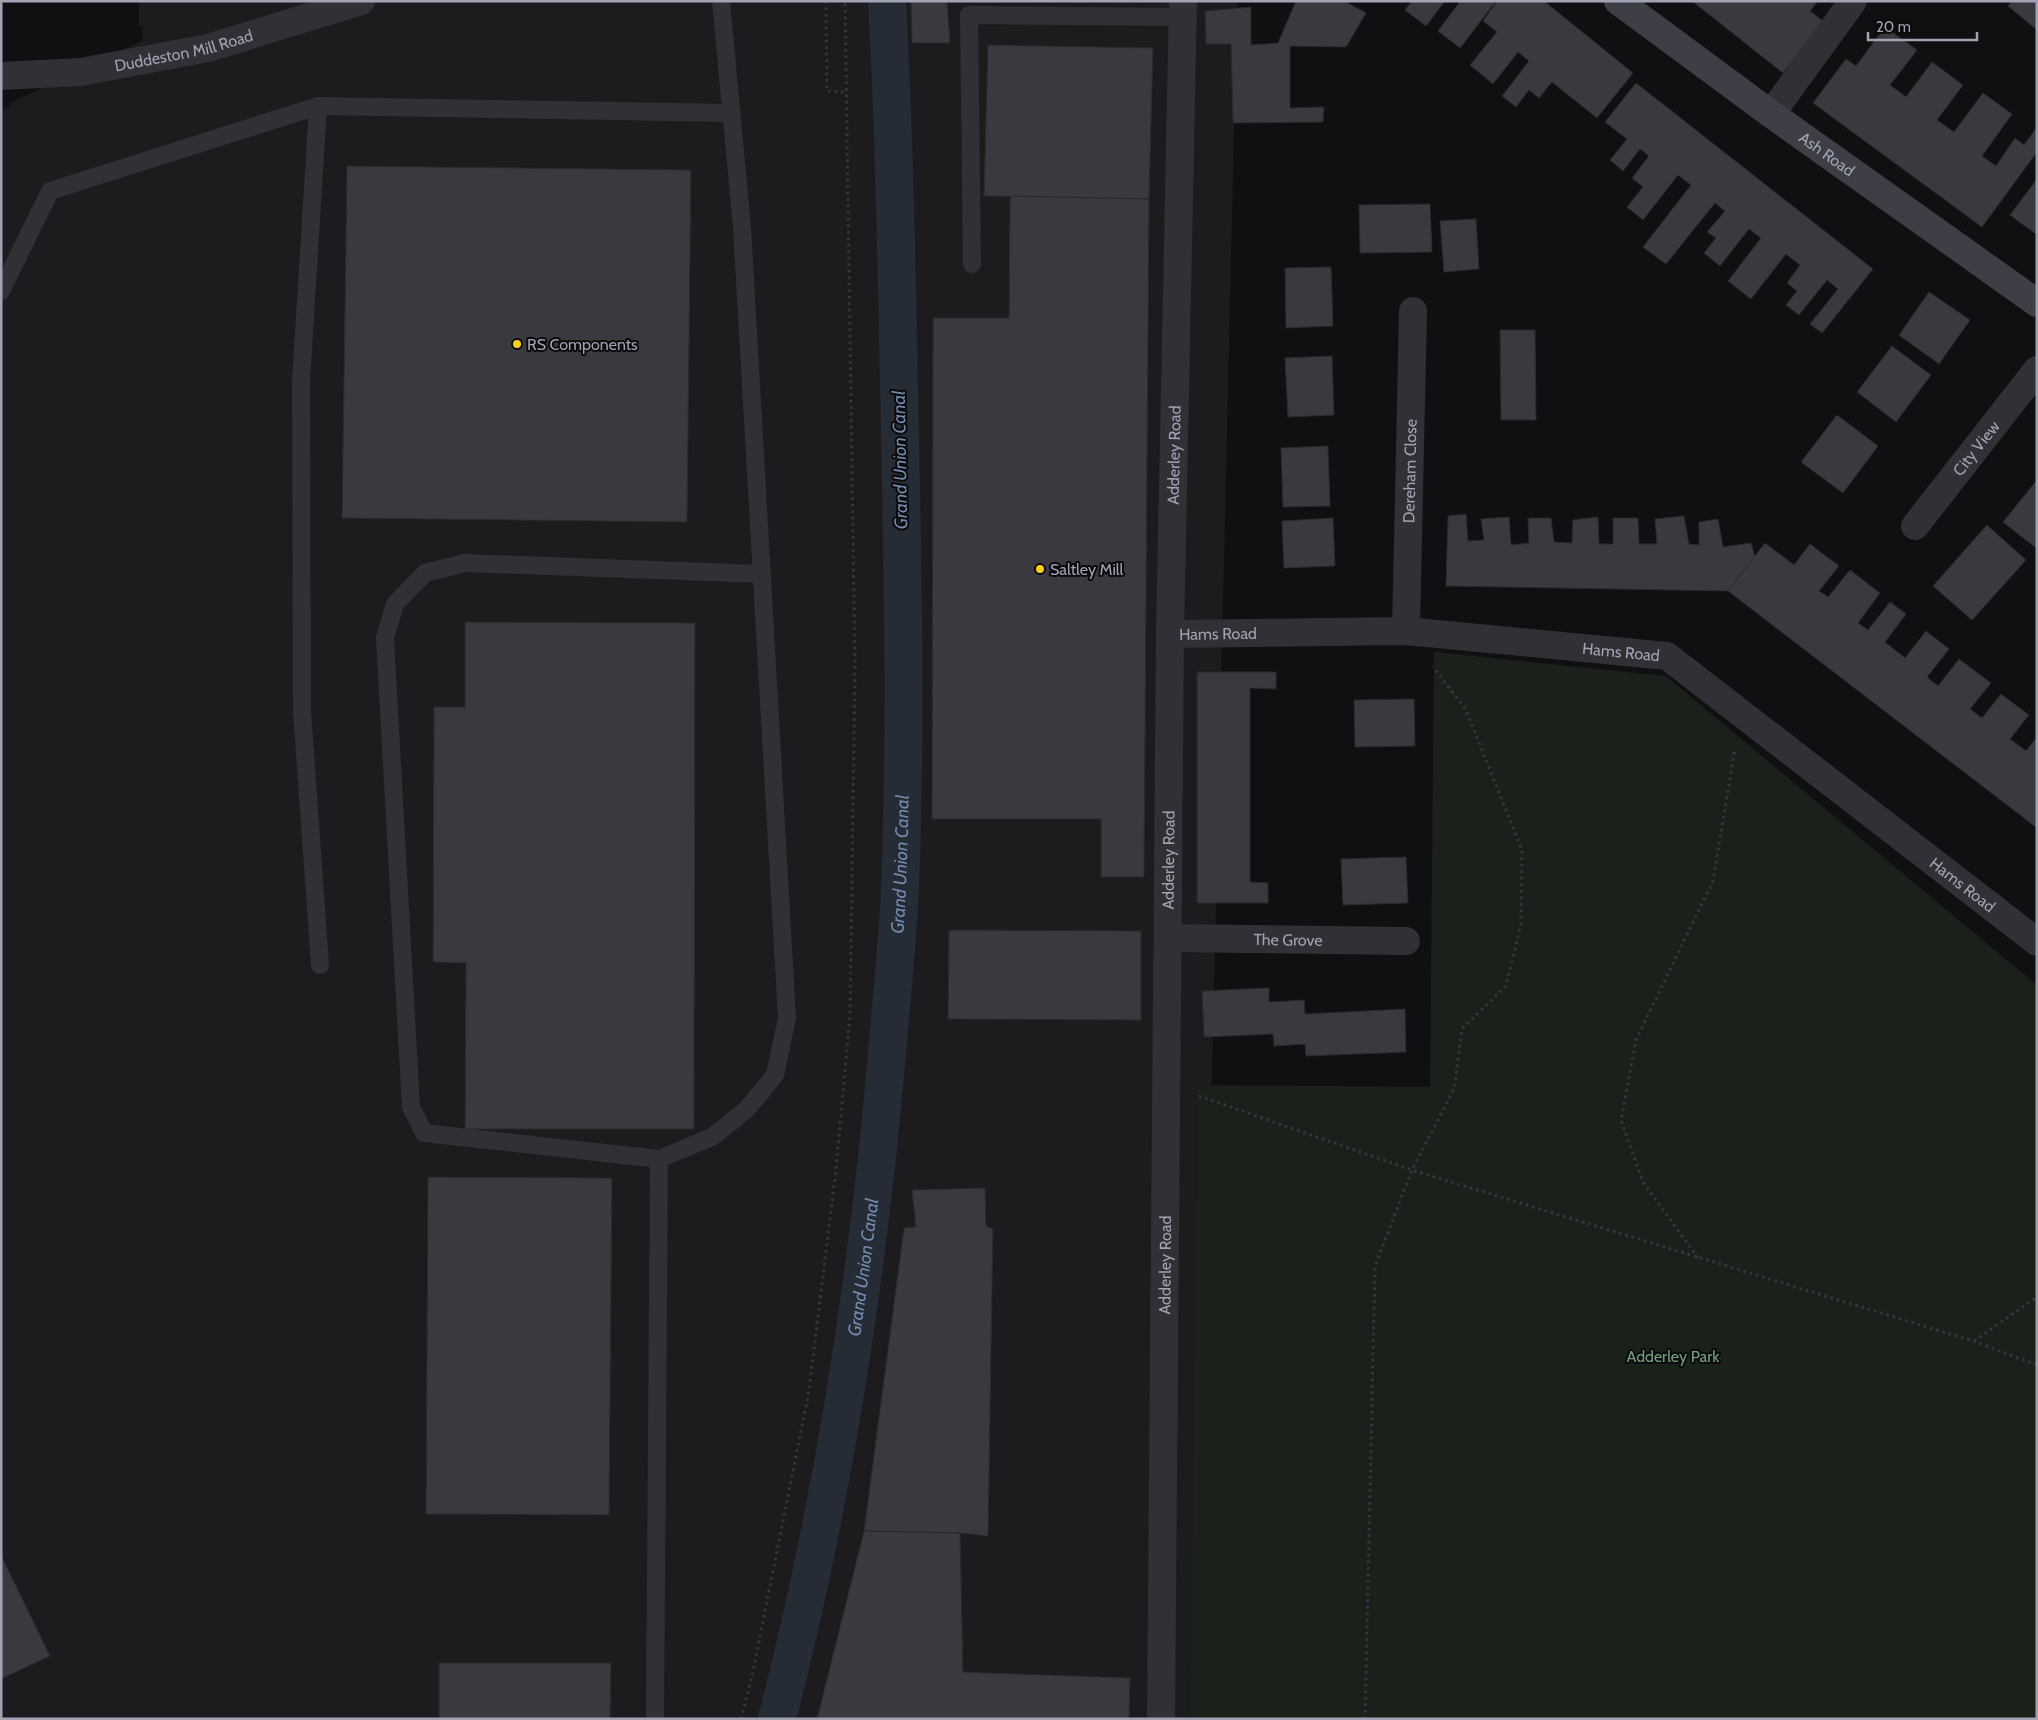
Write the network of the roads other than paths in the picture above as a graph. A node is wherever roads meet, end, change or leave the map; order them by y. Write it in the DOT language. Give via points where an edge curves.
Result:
graph roads {
  1 [pos="361,1"];
  2 [pos="721,1"];
  3 [pos="1618,1"];
  4 [pos="1853,1"];
  5 [pos="1183,9"];
  6 [pos="1,76"];
  7 [pos="318,106"];
  8 [pos="731,113"];
  9 [pos="1771,114"];
  10 [pos="972,264"];
  11 [pos="1,291"];
  12 [pos="2037,304"];
  13 [pos="1413,311"];
  14 [pos="2037,370"];
  15 [pos="1915,526"];
  16 [pos="762,574"];
  17 [pos="1406,631"];
  18 [pos="1170,634"];
  19 [pos="1169,938"];
  20 [pos="1406,941"];
  21 [pos="2037,942"];
  22 [pos="320,965"];
  23 [pos="659,1159"];
  24 [pos="655,1719"];
  25 [pos="1161,1719"];
  1 -- 6 [label="street, Duddeston Mill Road" via="208,48 81,72"];
  2 -- 8 [label="lane"];
  3 -- 9 [label="main road, Ash Road"];
  4 -- 9 [label="street"];
  5 -- 10 [label="lane" via="969,15"];
  5 -- 18 [label="street, Adderley Road"];
  7 -- 8 [label="lane"];
  7 -- 11 [label="lane" via="50,191"];
  7 -- 22 [label="lane" via="301,392 302,711"];
  8 -- 16 [label="lane" via="742,226"];
  9 -- 12 [label="main road, Ash Road"];
  13 -- 17 [label="street, Dereham Close"];
  14 -- 15 [label="street, City View"];
  16 -- 23 [label="lane" via="787,1018 775,1075 747,1109 712,1138"];
  16 -- 23 [label="lane" via="464,563 425,573 395,604 385,638 411,1107 424,1134"];
  17 -- 18 [label="street, Hams Road"];
  17 -- 21 [label="street, Hams Road" via="1667,656"];
  18 -- 19 [label="street, Adderley Road"];
  19 -- 20 [label="street, The Grove"];
  19 -- 25 [label="street, Adderley Road"];
  23 -- 24 [label="lane"];
}
